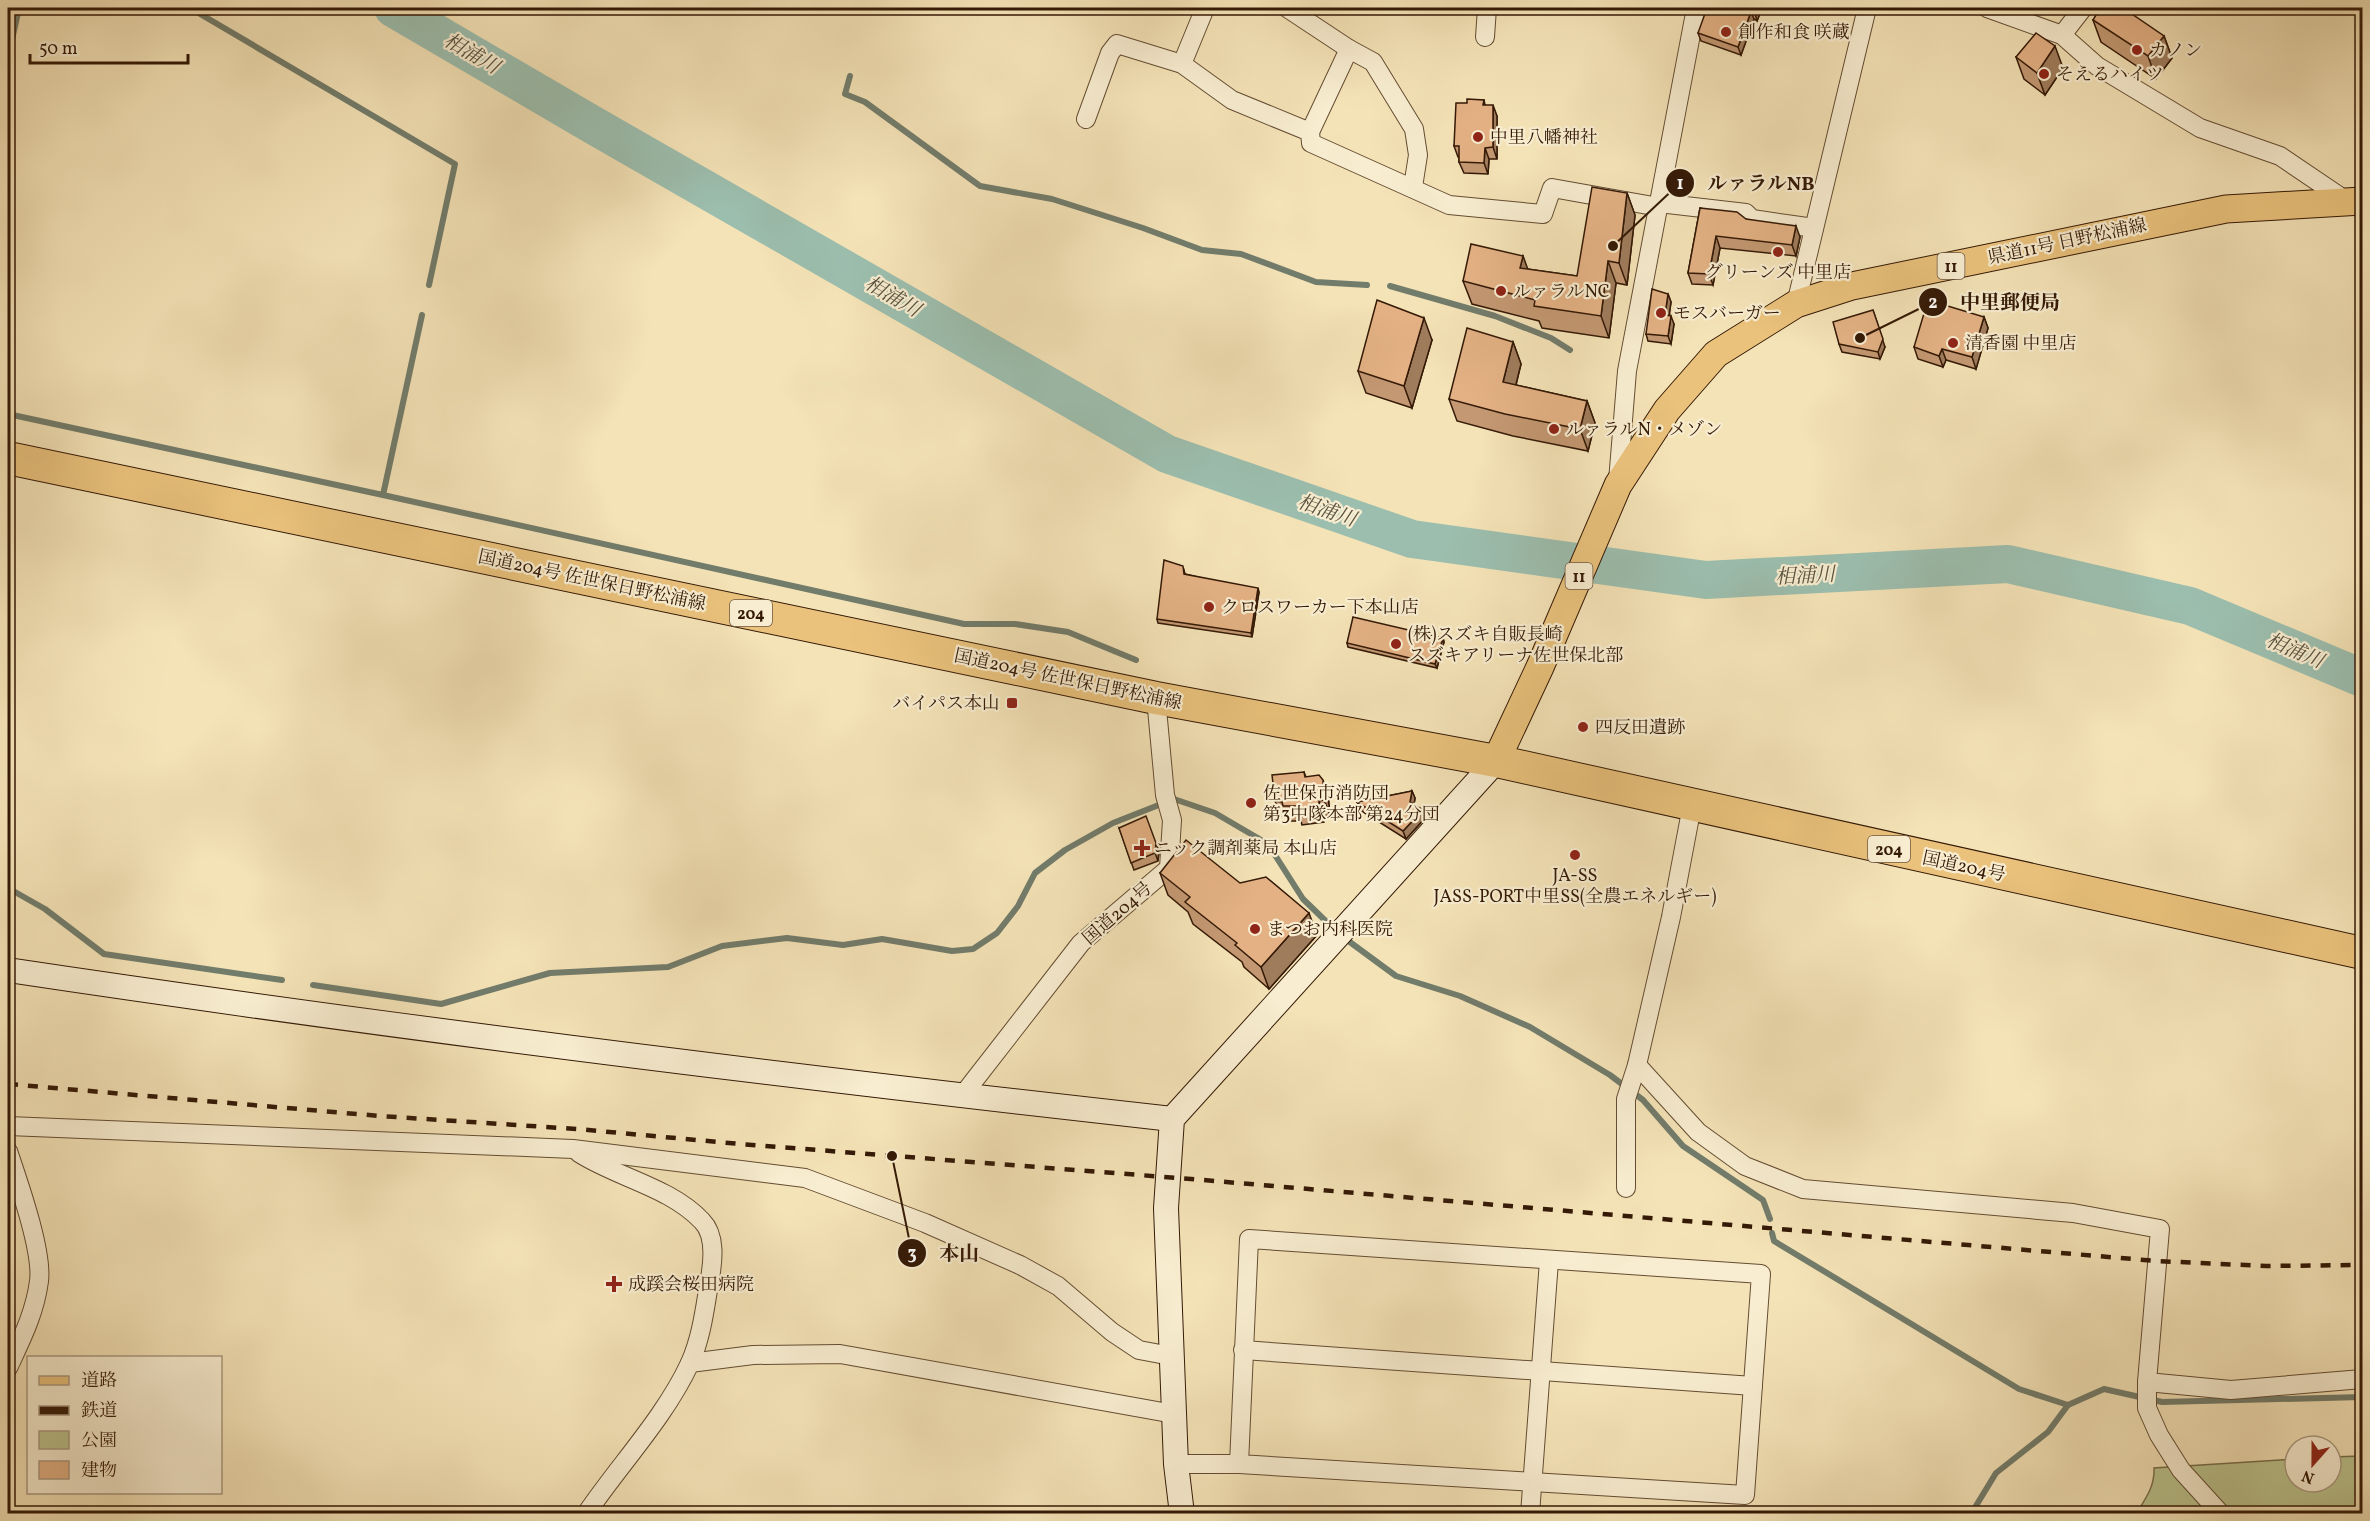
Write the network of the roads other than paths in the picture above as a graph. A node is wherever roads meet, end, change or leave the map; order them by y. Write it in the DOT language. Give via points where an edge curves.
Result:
graph roads {
  1 [pos="1205,8"];
  2 [pos="1287,8"];
  3 [pos="1487,8"];
  4 [pos="1696,8"];
  5 [pos="1867,8"];
  6 [pos="1986,8"];
  7 [pos="2083,8"];
  8 [pos="2062,35"];
  9 [pos="1485,37"];
  10 [pos="1348,49"];
  11 [pos="1182,64"];
  12 [pos="1086,119"];
  13 [pos="1310,132"];
  14 [pos="1413,187"];
  15 [pos="2354,201"];
  16 [pos="1659,205"];
  17 [pos="1814,228"];
  18 [pos="1796,304"];
  19 [pos="8,459"];
  20 [pos="1618,485"];
  21 [pos="1156,698"];
  22 [pos="1496,761"];
  23 [pos="1692,806"];
  24 [pos="2362,953"];
  25 [pos="8,970"];
  26 [pos="1636,1065"];
  27 [pos="962,1096"];
  28 [pos="1172,1119"];
  29 [pos="8,1126"];
  30 [pos="573,1149"];
  31 [pos="8,1151"];
  32 [pos="1626,1188"];
  33 [pos="1549,1261"];
  34 [pos="1243,1350"];
  35 [pos="1171,1356"];
  36 [pos="690,1363"];
  37 [pos="8,1368"];
  38 [pos="1542,1372"];
  39 [pos="2362,1379"];
  40 [pos="2147,1383"];
  41 [pos="1753,1386"];
  42 [pos="1174,1414"];
  43 [pos="1176,1464"];
  44 [pos="1239,1464"];
  45 [pos="1533,1480"];
  46 [pos="586,1514"];
  47 [pos="1182,1514"];
  48 [pos="1530,1514"];
  49 [pos="2221,1514"];
  1 -- 11 [label="street"];
  2 -- 10 [label="street"];
  3 -- 9 [label="street"];
  4 -- 16 [label="street"];
  5 -- 17 [label="street"];
  6 -- 8 [label="street"];
  7 -- 8 [label="street"];
  8 -- 15 [label="street" via="2097,66 2200,128 2280,156"];
  10 -- 13 [label="street"];
  10 -- 14 [label="street" via="1373,62 1414,129 1418,155"];
  11 -- 12 [label="street" via="1117,44 1110,53"];
  11 -- 13 [label="street" via="1232,100"];
  13 -- 14 [label="street" via="1311,143"];
  14 -- 16 [label="street" via="1449,205 1543,214 1552,188"];
  15 -- 18 [label="main road, 県道11号 日野松浦線 / 11" via="2226,209 1852,286"];
  16 -- 17 [label="street" via="1746,213 1752,219"];
  16 -- 20 [label="street" via="1628,371"];
  17 -- 18 [label="street"];
  18 -- 20 [label="main road, 県道11号 日野松浦線 / 11" via="1716,354 1667,410"];
  19 -- 21 [label="highway, 国道204号 佐世保日野松浦線 / 204"];
  20 -- 22 [label="main road, 県道11号 日野松浦線 / 11"];
  21 -- 22 [label="highway, 国道204号 佐世保日野松浦線 / 204"];
  21 -- 27 [label="street, 国道204号" via="1165,795 1172,820 1169,868 1081,943"];
  22 -- 23 [label="highway, 国道204号 / 204"];
  22 -- 28 [label="street"];
  23 -- 24 [label="highway, 国道204号 / 204"];
  23 -- 26 [label="street"];
  25 -- 27 [label="street" via="292,1012"];
  26 -- 32 [label="street" via="1626,1099"];
  26 -- 40 [label="street" via="1698,1131 1745,1166 1803,1189 2073,1213 2160,1229"];
  27 -- 28 [label="street"];
  28 -- 35 [label="street" via="1166,1208"];
  29 -- 30 [label="street"];
  30 -- 35 [label="street" via="806,1178 926,1223 1020,1265 1058,1287 1139,1350"];
  30 -- 36 [label="street" via="599,1166 684,1205 705,1223 714,1254 702,1328"];
  31 -- 37 [label="street" via="33,1231 40,1280 29,1325"];
  33 -- 34 [label="street" via="1249,1239"];
  33 -- 38 [label="street"];
  33 -- 41 [label="street" via="1761,1274"];
  34 -- 38 [label="street"];
  34 -- 44 [label="street"];
  35 -- 42 [label="street"];
  36 -- 42 [label="street" via="753,1355 840,1354"];
  36 -- 46 [label="street"];
  38 -- 41 [label="street"];
  38 -- 45 [label="street"];
  39 -- 40 [label="street" via="2231,1390"];
  40 -- 49 [label="street" via="2147,1408 2160,1435 2181,1470"];
  41 -- 45 [label="street" via="1745,1495"];
  42 -- 43 [label="street"];
  43 -- 44 [label="street"];
  43 -- 47 [label="street"];
  44 -- 45 [label="street"];
  45 -- 48 [label="street"];
}
